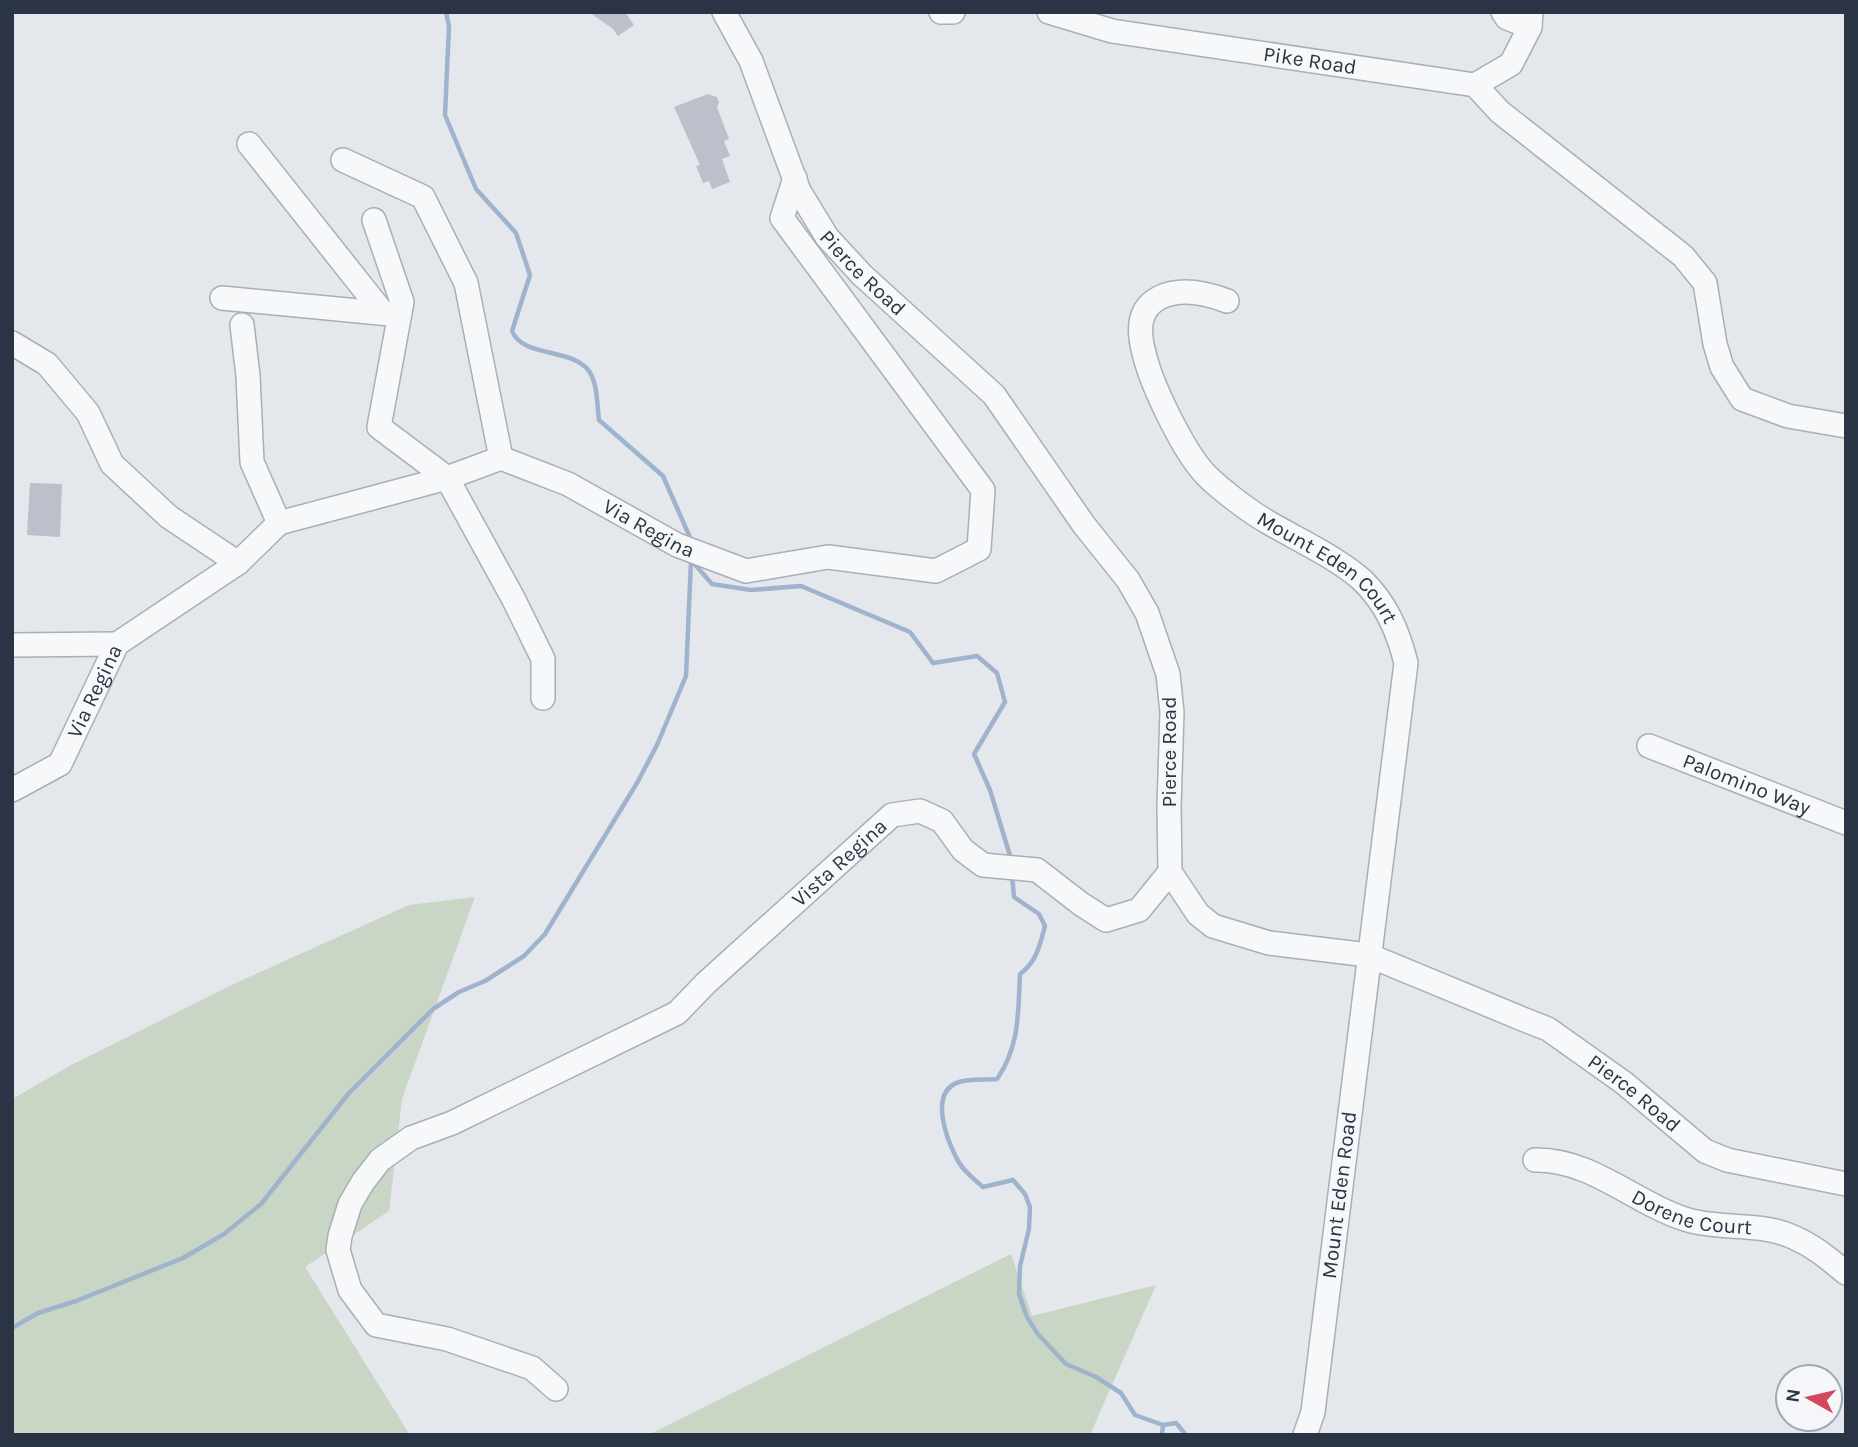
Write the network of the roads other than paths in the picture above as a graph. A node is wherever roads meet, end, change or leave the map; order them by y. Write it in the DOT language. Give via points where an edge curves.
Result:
graph roads {
  1 [pos="724,12"];
  2 [pos="941,12"];
  3 [pos="953,12"];
  4 [pos="1049,12"];
  5 [pos="1503,12"];
  6 [pos="1530,19"];
  7 [pos="1475,85"];
  8 [pos="248,144"];
  9 [pos="343,160"];
  10 [pos="794,178"];
  11 [pos="374,220"];
  12 [pos="222,298"];
  13 [pos="1227,301"];
  14 [pos="392,314"];
  15 [pos="242,325"];
  16 [pos="12,343"];
  17 [pos="1846,426"];
  18 [pos="501,458"];
  19 [pos="447,478"];
  20 [pos="279,523"];
  21 [pos="238,563"];
  22 [pos="117,644"];
  23 [pos="12,645"];
  24 [pos="543,698"];
  25 [pos="1649,746"];
  26 [pos="12,790"];
  27 [pos="1846,823"];
  28 [pos="1170,872"];
  29 [pos="1368,955"];
  30 [pos="1535,1160"];
  31 [pos="1846,1184"];
  32 [pos="1846,1273"];
  33 [pos="556,1389"];
  34 [pos="1305,1435"];
  1 -- 10 [label="street, Pierce Road" via="751,61"];
  2 -- 3 [label="street"];
  4 -- 7 [label="street, Pike Road" via="1112,31"];
  5 -- 6 [label="street" via="1507,18"];
  6 -- 7 [label="street" via="1511,64"];
  7 -- 17 [label="street" via="1500,112 1683,256 1705,283 1722,367 1742,399 1788,416"];
  8 -- 14 [label="street"];
  9 -- 18 [label="street" via="423,197 466,283"];
  10 -- 18 [label="street, Via Regina" via="782,218 982,491 979,549 936,571 828,557 746,571 677,545 568,484"];
  10 -- 28 [label="street, Pierce Road" via="827,237 862,275 994,395 1147,613 1168,674 1172,712"];
  11 -- 14 [label="street" via="402,302"];
  12 -- 14 [label="street"];
  13 -- 29 [label="street, Mount Eden Court" via="1180,292 1148,304 1140,339 1148,372 1167,411 1207,475 1264,520 1361,579 1383,604 1399,634 1406,663"];
  14 -- 19 [label="street" via="379,427"];
  15 -- 20 [label="street" via="252,462"];
  16 -- 21 [label="street" via="47,365 88,413 112,464 169,517"];
  18 -- 19 [label="street, Via Regina"];
  19 -- 20 [label="street, Via Regina"];
  19 -- 24 [label="street" via="543,659"];
  20 -- 21 [label="street, Via Regina"];
  21 -- 22 [label="street, Via Regina"];
  22 -- 23 [label="street"];
  22 -- 26 [label="street, Via Regina" via="60,764"];
  25 -- 27 [label="street, Palomino Way"];
  28 -- 29 [label="street, Pierce Road" via="1198,915 1213,926 1269,943"];
  28 -- 33 [label="street, Vista Regina" via="1139,910 1106,920 1037,870 983,865 963,850 942,821 920,811 892,815 677,1013 452,1123 411,1138 380,1160 350,1204 338,1250 350,1290 376,1325 447,1339 532,1368"];
  29 -- 31 [label="street, Pierce Road" via="1548,1030 1624,1083 1706,1151 1727,1160"];
  29 -- 34 [label="street, Mount Eden Road" via="1313,1412"];
  30 -- 32 [label="street, Dorene Court" via="1585,1170 1689,1220 1791,1235"];
}
